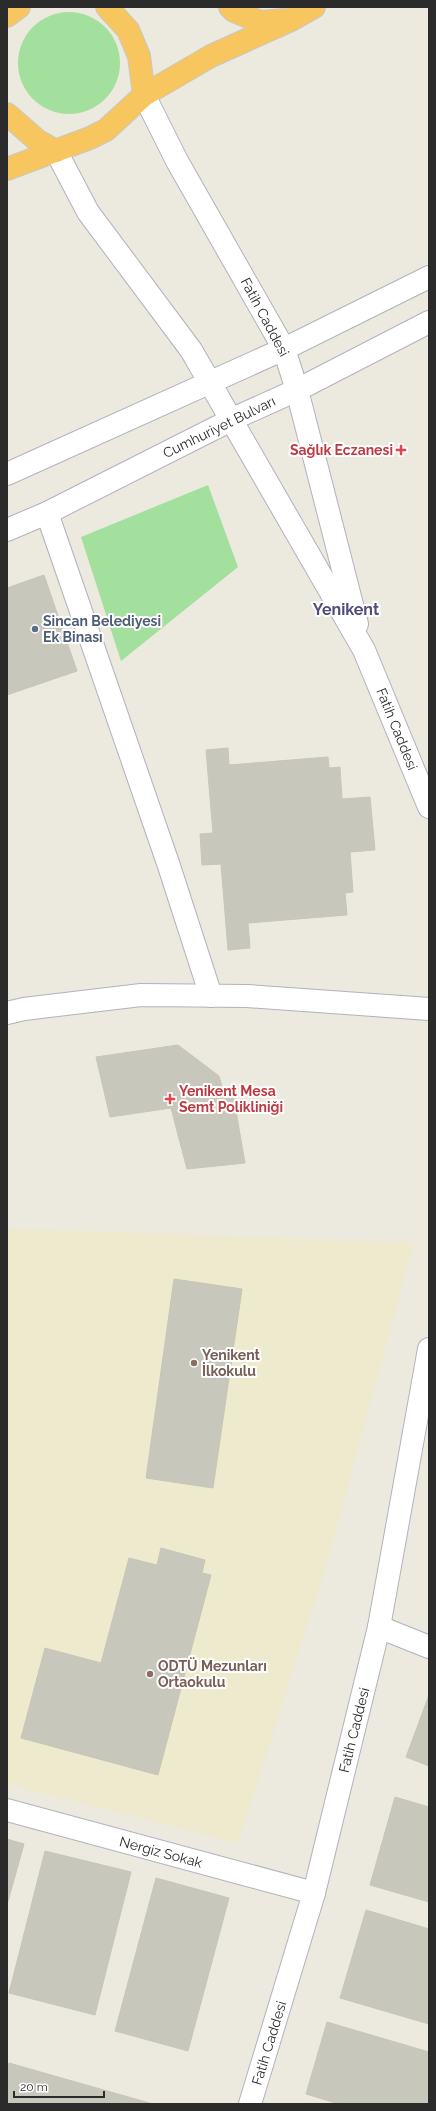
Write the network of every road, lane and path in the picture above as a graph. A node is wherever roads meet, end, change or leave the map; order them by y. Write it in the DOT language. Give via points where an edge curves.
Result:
graph roads {
  1 [pos="19,7"];
  2 [pos="108,7"];
  3 [pos="230,7"];
  4 [pos="314,7"];
  5 [pos="7,16"];
  6 [pos="291,20"];
  7 [pos="144,94"];
  8 [pos="7,114"];
  9 [pos="56,151"];
  10 [pos="7,169"];
  11 [pos="429,277"];
  12 [pos="429,322"];
  13 [pos="284,349"];
  14 [pos="210,383"];
  15 [pos="297,390"];
  16 [pos="232,420"];
  17 [pos="7,474"];
  18 [pos="47,513"];
  19 [pos="7,530"];
  20 [pos="364,650"];
  21 [pos="429,807"];
  22 [pos="211,996"];
  23 [pos="429,1009"];
  24 [pos="7,1013"];
  25 [pos="429,1349"];
  26 [pos="379,1626"];
  27 [pos="429,1647"];
  28 [pos="7,1810"];
  29 [pos="314,1893"];
  30 [pos="250,2104"];
  1 -- 5 [label="highway"];
  2 -- 7 [label="highway" via="128,30 138,56"];
  3 -- 6 [label="highway" via="260,22"];
  4 -- 6 [label="highway"];
  6 -- 7 [label="highway" via="212,56"];
  7 -- 9 [label="highway" via="106,130"];
  7 -- 13 [label="street, Fatih Caddesi" via="177,162"];
  8 -- 9 [label="highway" via="38,141"];
  9 -- 10 [label="highway"];
  9 -- 14 [label="street, Fatih Caddesi" via="88,212 191,350"];
  11 -- 13 [label="street"];
  12 -- 15 [label="street, Cumhuriyet Bulvarı"];
  13 -- 14 [label="street"];
  13 -- 15 [label="street, Fatih Caddesi"];
  14 -- 16 [label="street, Fatih Caddesi"];
  14 -- 17 [label="street"];
  15 -- 16 [label="street, Cumhuriyet Bulvarı"];
  15 -- 20 [label="street, Fatih Caddesi"];
  16 -- 18 [label="street, Cumhuriyet Bulvarı"];
  16 -- 20 [label="street, Fatih Caddesi"];
  18 -- 19 [label="street, Cumhuriyet Bulvarı"];
  18 -- 22 [label="street" via="169,866"];
  20 -- 21 [label="street, Fatih Caddesi"];
  22 -- 23 [label="street" via="247,996"];
  22 -- 24 [label="street" via="142,995"];
  25 -- 26 [label="street, Fatih Caddesi"];
  26 -- 27 [label="street"];
  26 -- 29 [label="street, Fatih Caddesi"];
  28 -- 29 [label="street, Nergiz Sokak"];
  29 -- 30 [label="street, Fatih Caddesi"];
}
